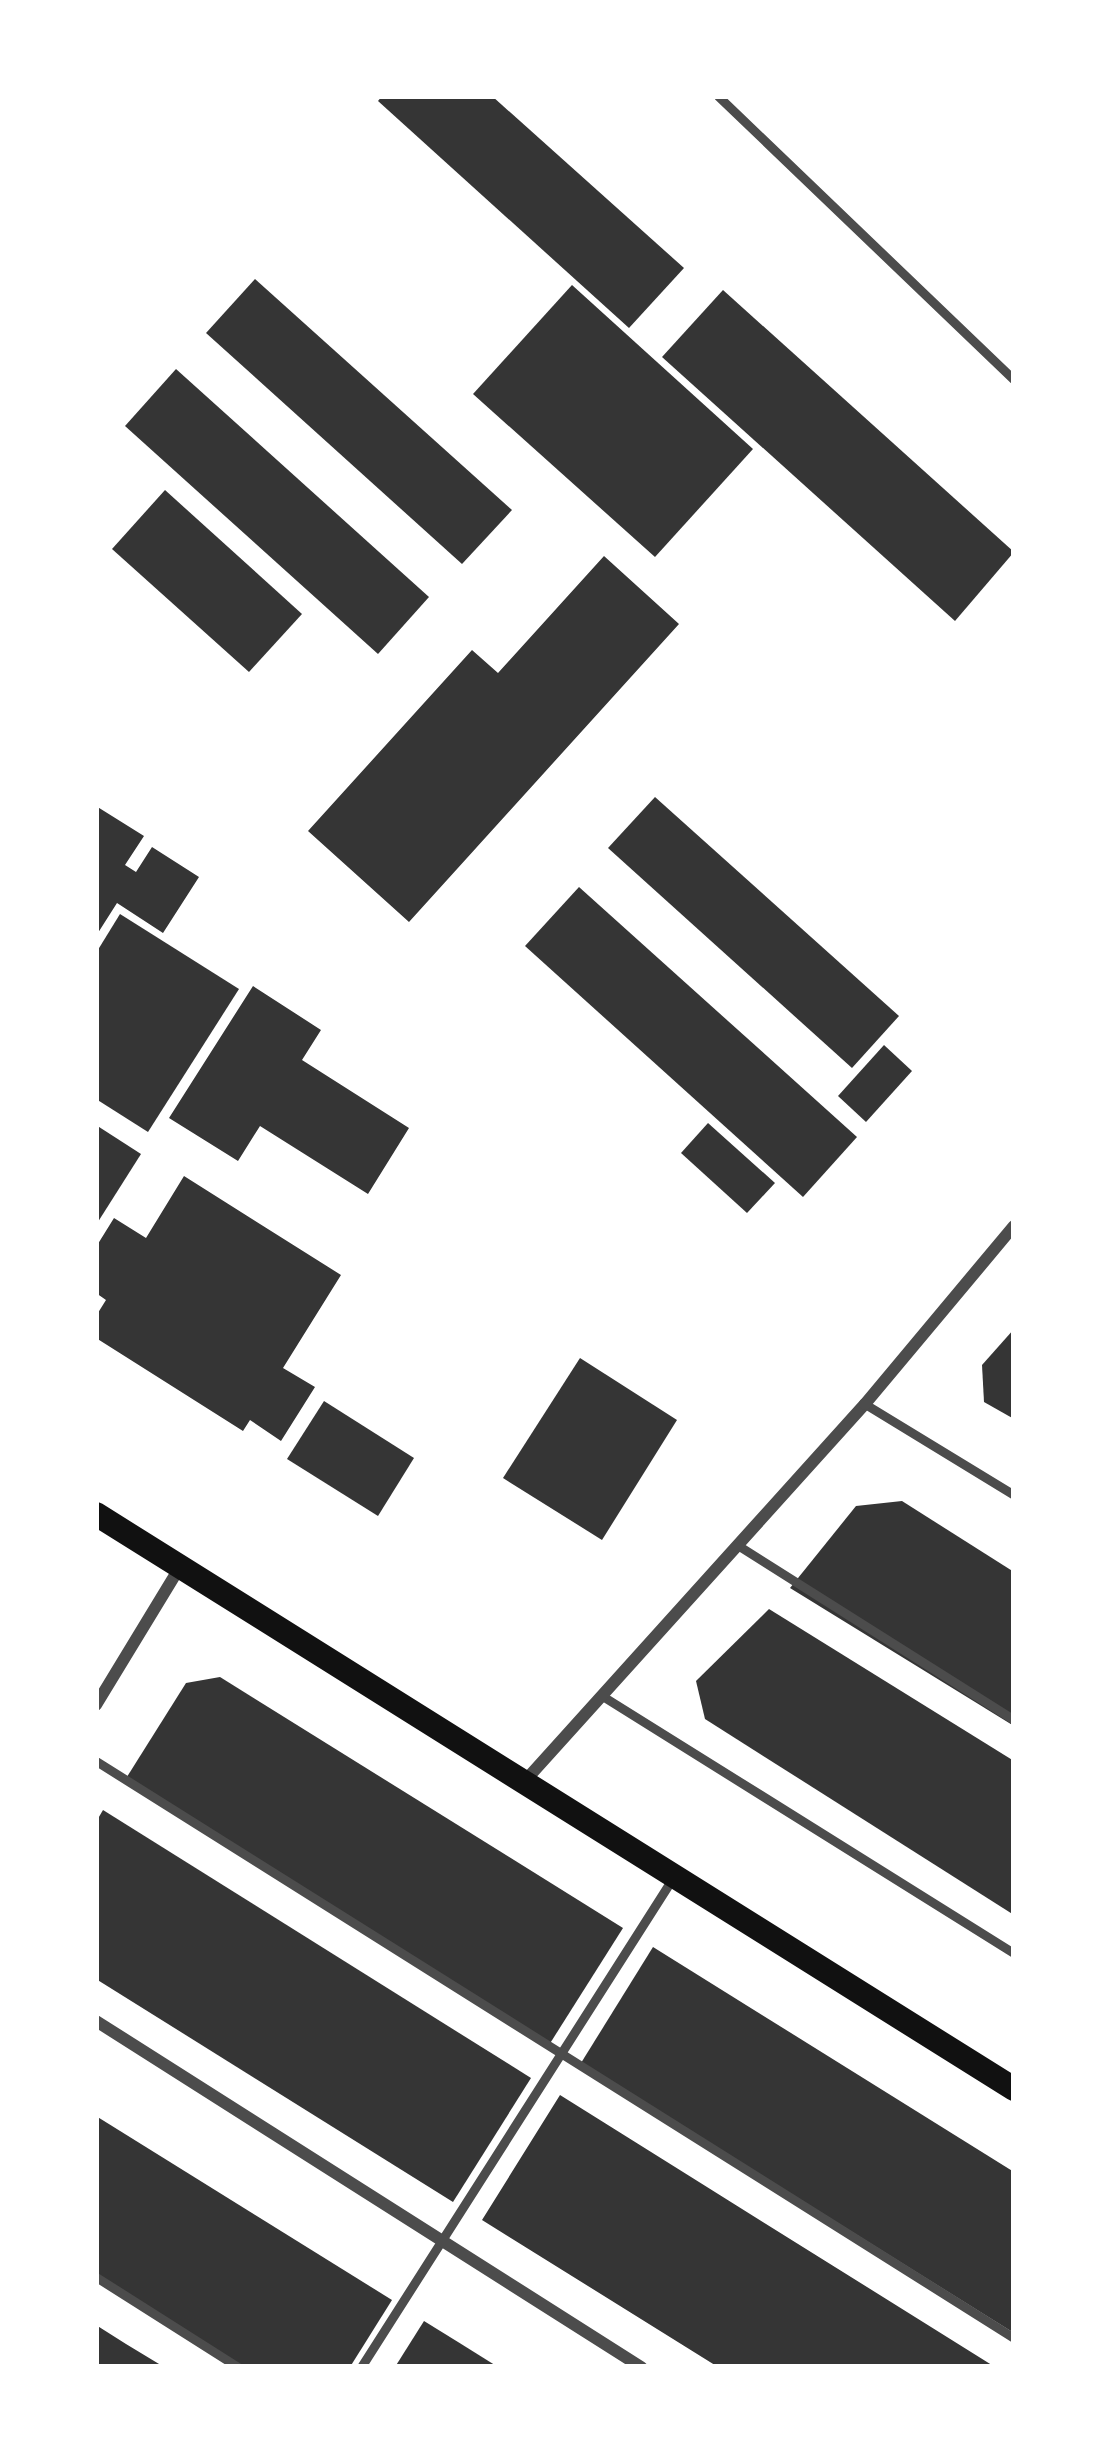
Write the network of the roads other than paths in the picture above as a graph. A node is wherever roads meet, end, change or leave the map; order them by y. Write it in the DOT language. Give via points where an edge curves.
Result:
graph roads {
  1 [pos="718,96"];
  2 [pos="1014,380"];
  3 [pos="1014,1226"];
  4 [pos="866,1404"];
  5 [pos="1014,1495"];
  6 [pos="97,1516"];
  7 [pos="739,1546"];
  8 [pos="180,1567"];
  9 [pos="604,1697"];
  10 [pos="96,1705"];
  11 [pos="1014,1720"];
  12 [pos="96,1761"];
  13 [pos="524,1782"];
  14 [pos="674,1876"];
  15 [pos="1014,1953"];
  16 [pos="96,2021"];
  17 [pos="560,2053"];
  18 [pos="1014,2089"];
  19 [pos="439,2243"];
  20 [pos="96,2277"];
  21 [pos="1014,2338"];
  22 [pos="238,2367"];
  23 [pos="362,2367"];
  24 [pos="641,2367"];
  1 -- 2 [label="lane"];
  3 -- 4 [label="street"];
  4 -- 5 [label="lane"];
  4 -- 7 [label="street"];
  6 -- 8 [label="main road"];
  7 -- 9 [label="street"];
  7 -- 11 [label="lane"];
  8 -- 10 [label="street"];
  8 -- 13 [label="main road"];
  9 -- 13 [label="street"];
  9 -- 15 [label="lane"];
  12 -- 17 [label="lane"];
  13 -- 14 [label="main road"];
  14 -- 17 [label="lane"];
  14 -- 18 [label="main road"];
  16 -- 19 [label="street"];
  17 -- 19 [label="lane"];
  17 -- 21 [label="lane"];
  19 -- 23 [label="lane"];
  19 -- 24 [label="street"];
  20 -- 22 [label="lane"];
}
